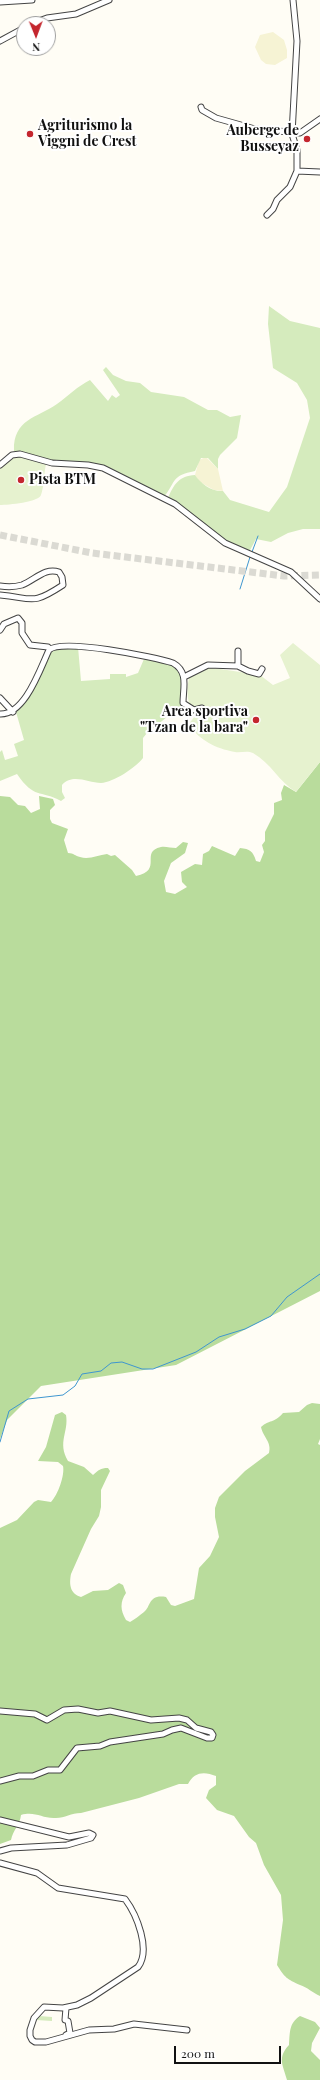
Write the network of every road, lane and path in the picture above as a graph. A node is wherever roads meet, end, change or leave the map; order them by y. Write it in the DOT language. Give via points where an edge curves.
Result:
graph roads {
  1 [pos="32,0"];
  2 [pos="109,0"];
  3 [pos="293,0"];
  4 [pos="0,2"];
  5 [pos="56,17"];
  6 [pos="16,32"];
  7 [pos="0,41"];
  8 [pos="201,107"];
  9 [pos="320,119"];
  10 [pos="294,132"];
  11 [pos="297,171"];
  12 [pos="320,172"];
  13 [pos="267,215"];
  14 [pos="0,465"];
  15 [pos="0,586"];
  16 [pos="0,595"];
  17 [pos="320,599"];
  18 [pos="0,630"];
  19 [pos="50,649"];
  20 [pos="238,651"];
  21 [pos="238,666"];
  22 [pos="262,669"];
  23 [pos="184,677"];
  24 [pos="0,698"];
  25 [pos="202,708"];
  26 [pos="13,712"];
  27 [pos="0,714"];
  28 [pos="0,1711"];
  29 [pos="0,1781"];
  30 [pos="0,1820"];
  31 [pos="0,1851"];
  32 [pos="0,1863"];
  33 [pos="66,2008"];
  34 [pos="187,2030"];
  35 [pos="64,2037"];
  1 -- 4 [label="street"];
  2 -- 5 [label="street" via="76,14"];
  3 -- 10 [label="street" via="297,41"];
  6 -- 7 [label="street"];
  8 -- 10 [label="street" via="216,118 243,127"];
  9 -- 10 [label="street" via="303,132"];
  10 -- 11 [label="street" via="292,134 297,150"];
  11 -- 12 [label="street"];
  11 -- 13 [label="street" via="290,187"];
  14 -- 17 [label="street" via="12,455 20,454 52,464 103,468 175,504 225,543 291,572"];
  15 -- 16 [label="street" via="21,585 44,572 53,570 59,572 63,582 63,585 38,599"];
  18 -- 19 [label="street" via="4,624 18,618 22,623 22,633 30,645"];
  19 -- 23 [label="street" via="71,645 167,661 179,666"];
  19 -- 26 [label="street" via="33,686"];
  20 -- 21 [label="street"];
  21 -- 22 [label="street" via="259,674"];
  21 -- 23 [label="street" via="208,665"];
  23 -- 25 [label="street" via="183,703 194,710"];
  24 -- 26 [label="street"];
  26 -- 27 [label="street"];
  28 -- 29 [label="street" via="35,1714 48,1720 70,1708 98,1713 110,1711 151,1720 179,1718 213,1735 212,1738 207,1738 181,1728 163,1734 77,1748 60,1770 48,1770 33,1776 19,1776"];
  30 -- 31 [label="street" via="69,1837 93,1835 91,1838 67,1845 11,1848"];
  32 -- 33 [label="street" via="37,1873 58,1888 125,1899 133,1914 144,1946 141,1963 91,1998"];
  33 -- 35 [label="street" via="65,2020 68,2021 70,2034"];
  33 -- 35 [label="street" via="44,2007 36,2016 30,2030 30,2036 35,2042"];
  34 -- 35 [label="street" via="134,2024 114,2029 89,2030"];
}
